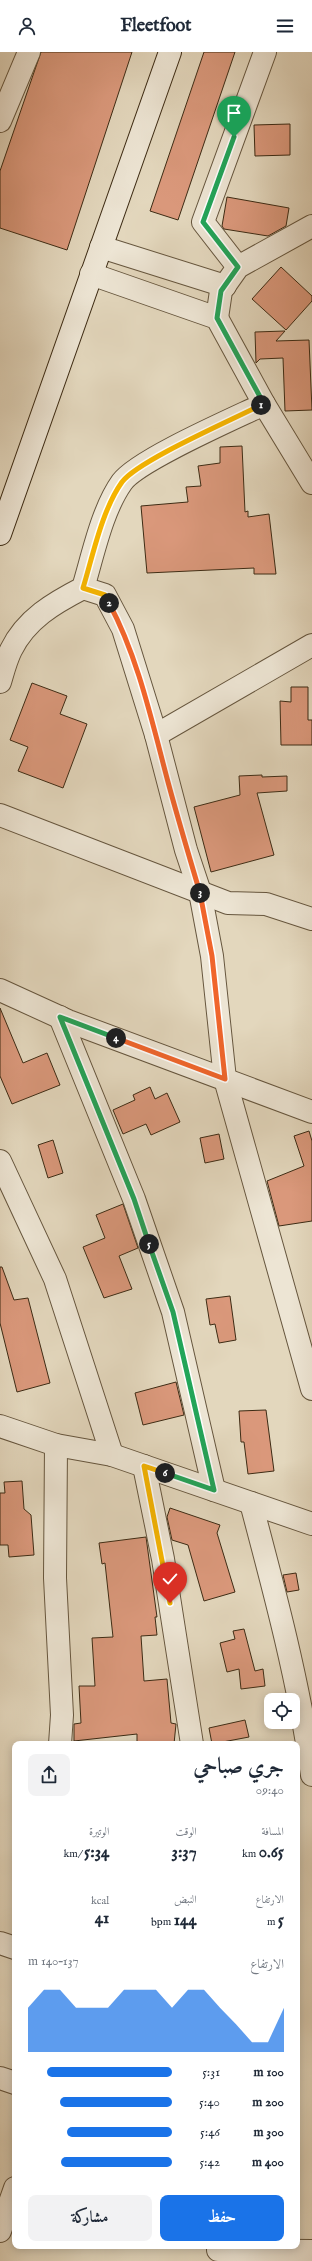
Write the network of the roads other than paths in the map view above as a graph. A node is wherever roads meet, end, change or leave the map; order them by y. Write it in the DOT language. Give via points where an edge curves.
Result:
graph roads {
  1 [pos="29,52"];
  2 [pos="170,52"];
  3 [pos="265,52"];
  4 [pos="0,121"];
  5 [pos="312,226"];
  6 [pos="101,246"];
  7 [pos="238,267"];
  8 [pos="91,274"];
  9 [pos="225,286"];
  10 [pos="217,318"];
  11 [pos="264,404"];
  12 [pos="312,483"];
  13 [pos="0,534"];
  14 [pos="83,588"];
  15 [pos="312,645"];
  16 [pos="5,648"];
  17 [pos="0,682"];
  18 [pos="156,735"];
  19 [pos="0,815"];
  20 [pos="200,892"];
  21 [pos="309,915"];
  22 [pos="0,990"];
  23 [pos="60,1017"];
  24 [pos="225,1079"];
  25 [pos="311,1110"];
  26 [pos="0,1161"];
  27 [pos="312,1389"];
  28 [pos="0,1426"];
  29 [pos="56,1446"];
  30 [pos="112,1455"];
  31 [pos="144,1466"];
  32 [pos="214,1490"];
  33 [pos="251,1503"];
  34 [pos="312,1524"];
  35 [pos="60,1741"];
  36 [pos="192,1741"];
  37 [pos="312,1775"];
  38 [pos="0,1943"];
  39 [pos="12,1947"];
  40 [pos="0,2078"];
  41 [pos="12,2082"];
  42 [pos="12,2195"];
  43 [pos="2,2218"];
  44 [pos="312,2250"];
  45 [pos="218,2252"];
  1 -- 4 [label="street"];
  2 -- 6 [label="street"];
  3 -- 7 [label="street" via="203,222"];
  5 -- 7 [label="street"];
  6 -- 8 [label="street"];
  6 -- 9 [label="street"];
  7 -- 9 [label="street"];
  8 -- 10 [label="street"];
  8 -- 13 [label="street"];
  9 -- 10 [label="street" via="221,291"];
  10 -- 11 [label="street"];
  11 -- 12 [label="street"];
  11 -- 14 [label="street" via="140,467 123,481 112,500"];
  14 -- 16 [label="street" via="57,601 33,619"];
  14 -- 18 [label="street" via="105,595 123,629"];
  15 -- 18 [label="street"];
  16 -- 17 [label="street"];
  18 -- 20 [label="street" via="186,850"];
  19 -- 20 [label="street"];
  20 -- 21 [label="street" via="228,903 266,904"];
  20 -- 24 [label="street" via="212,956"];
  22 -- 23 [label="street"];
  23 -- 24 [label="street"];
  23 -- 32 [label="street" via="134,1199 173,1312"];
  24 -- 25 [label="street"];
  24 -- 27 [label="street"];
  26 -- 30 [label="street" via="55,1279"];
  28 -- 29 [label="street"];
  29 -- 30 [label="street"];
  29 -- 35 [label="street" via="55,1578 62,1715"];
  30 -- 31 [label="street"];
  31 -- 32 [label="street"];
  31 -- 36 [label="street" via="163,1559"];
  32 -- 33 [label="street"];
  33 -- 34 [label="street"];
  33 -- 37 [label="street" via="276,1597 306,1730"];
  38 -- 39 [label="street"];
  40 -- 41 [label="street"];
  42 -- 43 [label="street"];
  44 -- 45 [label="street"];
}
